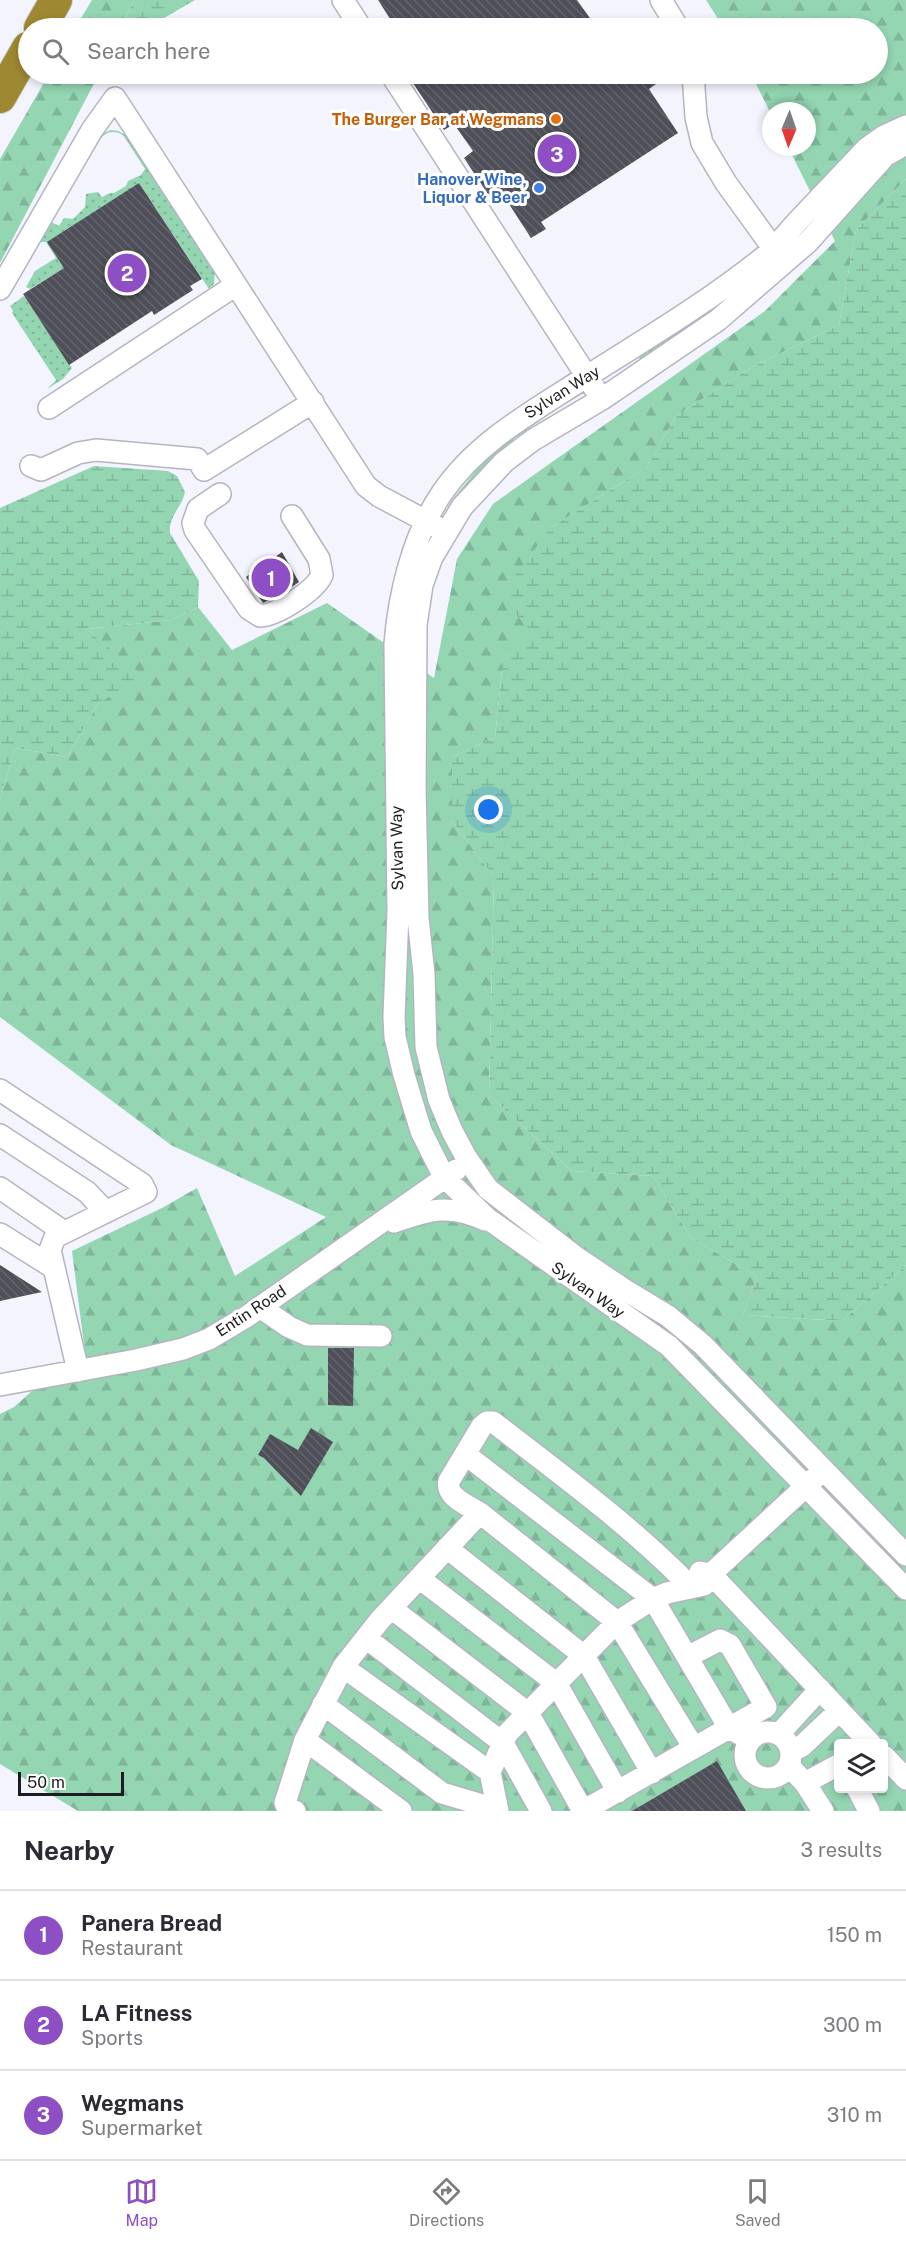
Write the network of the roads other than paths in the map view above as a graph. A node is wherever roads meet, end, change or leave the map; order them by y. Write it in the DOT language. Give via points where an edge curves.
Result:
graph roads {
  1 [pos="56,0"];
  2 [pos="343,0"];
  3 [pos="661,0"];
  4 [pos="46,18"];
  5 [pos="355,18"];
  6 [pos="672,18"];
  7 [pos="18,66"];
  8 [pos="397,84"];
  9 [pos="694,84"];
  10 [pos="0,97"];
  11 [pos="906,126"];
  12 [pos="906,144"];
  13 [pos="779,256"];
  14 [pos="236,285"];
  15 [pos="0,289"];
  16 [pos="587,377"];
  17 [pos="602,399"];
  18 [pos="313,402"];
  19 [pos="49,408"];
  20 [pos="31,466"];
  21 [pos="220,494"];
  22 [pos="292,516"];
  23 [pos="426,521"];
  24 [pos="446,531"];
  25 [pos="406,772"];
  26 [pos="0,1090"];
  27 [pos="0,1135"];
  28 [pos="469,1162"];
  29 [pos="444,1178"];
  30 [pos="0,1188"];
  31 [pos="106,1212"];
  32 [pos="500,1228"];
  33 [pos="370,1230"];
  34 [pos="64,1232"];
  35 [pos="0,1234"];
  36 [pos="54,1268"];
  37 [pos="260,1307"];
  38 [pos="381,1336"];
  39 [pos="78,1371"];
  40 [pos="0,1385"];
  41 [pos="465,1454"];
  42 [pos="824,1470"];
  43 [pos="806,1486"];
  44 [pos="480,1513"];
  45 [pos="447,1548"];
  46 [pos="906,1555"];
  47 [pos="711,1574"];
  48 [pos="419,1578"];
  49 [pos="684,1580"];
  50 [pos="906,1589"];
  51 [pos="660,1596"];
  52 [pos="391,1608"];
  53 [pos="617,1622"];
  54 [pos="366,1638"];
  55 [pos="584,1656"];
  56 [pos="687,1657"];
  57 [pos="344,1667"];
  58 [pos="556,1683"];
  59 [pos="820,1689"];
  60 [pos="323,1704"];
  61 [pos="839,1711"];
  62 [pos="528,1713"];
  63 [pos="729,1728"];
  64 [pos="779,1734"];
  65 [pos="867,1739"];
  66 [pos="306,1740"];
  67 [pos="750,1740"];
  68 [pos="502,1743"];
  69 [pos="694,1748"];
  70 [pos="790,1759"];
  71 [pos="888,1760"];
  72 [pos="834,1767"];
  73 [pos="490,1773"];
  74 [pos="652,1773"];
  75 [pos="906,1779"];
  76 [pos="805,1783"];
  77 [pos="618,1792"];
  78 [pos="859,1793"];
  79 [pos="497,1810"];
  80 [pos="295,1811"];
  81 [pos="401,1811"];
  82 [pos="541,1811"];
  83 [pos="583,1811"];
  84 [pos="823,1811"];
  85 [pos="869,1811"];
  1 -- 4 [label="highway"];
  2 -- 5 [label="street"];
  3 -- 6 [label="street"];
  7 -- 10 [label="highway"];
  8 -- 16 [label="street"];
  9 -- 13 [label="street" via="702,143"];
  11 -- 13 [label="street, Sylvan Way" via="867,148"];
  12 -- 13 [label="street, Sylvan Way" via="871,169 838,210"];
  13 -- 16 [label="street, Sylvan Way" via="766,256"];
  13 -- 17 [label="street, Sylvan Way" via="718,320"];
  14 -- 15 [label="street" via="116,98 92,130"];
  14 -- 18 [label="street"];
  14 -- 19 [label="street"];
  16 -- 17 [label="street"];
  16 -- 23 [label="street, Sylvan Way" via="490,442 453,478"];
  17 -- 24 [label="street, Sylvan Way" via="504,462 462,507"];
  18 -- 20 [label="street" via="204,470 197,459 96,450 78,453 41,470"];
  18 -- 23 [label="street" via="366,486"];
  21 -- 22 [label="street" via="198,508 193,523 223,561 249,609 260,616 273,614 305,593 322,575 321,564"];
  23 -- 24 [label="street"];
  23 -- 25 [label="street, Sylvan Way" via="402,592 397,625"];
  24 -- 25 [label="street, Sylvan Way" via="422,585"];
  25 -- 28 [label="street, Sylvan Way" via="426,1047 439,1100"];
  25 -- 29 [label="street, Sylvan Way" via="395,1037 417,1122"];
  26 -- 31 [label="street" via="142,1184 146,1192"];
  27 -- 31 [label="street" via="87,1192"];
  28 -- 29 [label="street, Entin Road"];
  28 -- 42 [label="street, Sylvan Way" via="488,1189 527,1221 668,1316 703,1345"];
  29 -- 32 [label="street, Sylvan Way"];
  29 -- 33 [label="street, Entin Road"];
  30 -- 34 [label="street"];
  31 -- 34 [label="street"];
  32 -- 33 [label="street" via="460,1211 428,1210"];
  32 -- 43 [label="street, Sylvan Way" via="669,1346"];
  33 -- 37 [label="street, Entin Road"];
  34 -- 36 [label="street" via="56,1237 50,1250"];
  35 -- 36 [label="street"];
  36 -- 39 [label="street"];
  37 -- 38 [label="street" via="307,1335"];
  37 -- 39 [label="street, Entin Road" via="209,1339 183,1349"];
  39 -- 40 [label="street, Entin Road"];
  41 -- 44 [label="street" via="448,1487 450,1493"];
  41 -- 49 [label="street" via="482,1425 493,1422 601,1506"];
  41 -- 51 [label="street"];
  42 -- 43 [label="street"];
  42 -- 46 [label="street, Sylvan Way"];
  43 -- 47 [label="street"];
  43 -- 50 [label="street, Sylvan Way"];
  44 -- 45 [label="street"];
  44 -- 53 [label="street"];
  45 -- 48 [label="street"];
  45 -- 55 [label="street"];
  47 -- 49 [label="street" via="696,1572"];
  47 -- 51 [label="street" via="705,1585"];
  47 -- 59 [label="street"];
  48 -- 52 [label="street"];
  48 -- 58 [label="street"];
  49 -- 51 [label="street"];
  51 -- 53 [label="street"];
  51 -- 56 [label="street"];
  52 -- 54 [label="street"];
  52 -- 62 [label="street"];
  53 -- 55 [label="street"];
  53 -- 69 [label="street"];
  54 -- 57 [label="street"];
  54 -- 68 [label="street"];
  55 -- 58 [label="street"];
  55 -- 74 [label="street"];
  56 -- 63 [label="street"];
  56 -- 63 [label="street" via="720,1640 730,1645 766,1707"];
  57 -- 60 [label="street"];
  57 -- 73 [label="street"];
  58 -- 62 [label="street"];
  58 -- 77 [label="street"];
  59 -- 61 [label="street"];
  59 -- 64 [label="street"];
  60 -- 66 [label="street"];
  60 -- 79 [label="street" via="442,1793"];
  61 -- 65 [label="street"];
  61 -- 70 [label="street"];
  62 -- 68 [label="street"];
  62 -- 83 [label="street"];
  63 -- 67 [label="street"];
  63 -- 69 [label="street"];
  64 -- 67 [label="street" via="763,1732"];
  64 -- 70 [label="street" via="785,1738"];
  66 -- 80 [label="street" via="285,1803"];
  66 -- 81 [label="street"];
  67 -- 70 [label="street" via="746,1763 756,1775 778,1776"];
  68 -- 73 [label="street"];
  68 -- 82 [label="street"];
  69 -- 74 [label="street"];
  70 -- 76 [label="street"];
  71 -- 75 [label="street"];
  72 -- 76 [label="street"];
  73 -- 79 [label="street"];
  74 -- 77 [label="street"];
  76 -- 84 [label="street"];
  77 -- 83 [label="street"];
  78 -- 85 [label="street"];
}
